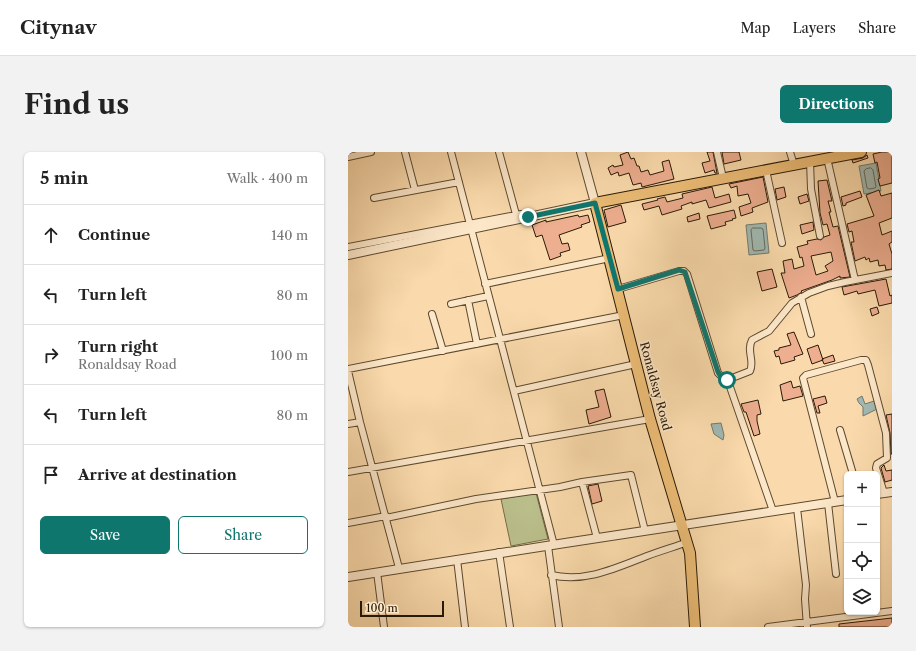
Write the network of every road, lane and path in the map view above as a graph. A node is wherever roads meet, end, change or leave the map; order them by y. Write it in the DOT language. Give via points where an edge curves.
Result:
graph roads {
  1 [pos="371,152"];
  2 [pos="405,152"];
  3 [pos="452,152"];
  4 [pos="499,152"];
  5 [pos="583,152"];
  6 [pos="717,152"];
  7 [pos="790,152"];
  8 [pos="858,152"];
  9 [pos="350,155"];
  10 [pos="827,158"];
  11 [pos="810,161"];
  12 [pos="794,165"];
  13 [pos="766,170"];
  14 [pos="723,178"];
  15 [pos="459,182"];
  16 [pos="415,190"];
  17 [pos="374,198"];
  18 [pos="595,203"];
  19 [pos="516,217"];
  20 [pos="470,226"];
  21 [pos="820,236"];
  22 [pos="782,243"];
  23 [pos="348,247"];
  24 [pos="348,255"];
  25 [pos="610,258"];
  26 [pos="892,273"];
  27 [pos="855,280"];
  28 [pos="485,284"];
  29 [pos="618,289"];
  30 [pos="488,296"];
  31 [pos="801,297"];
  32 [pos="468,300"];
  33 [pos="451,304"];
  34 [pos="432,314"];
  35 [pos="624,315"];
  36 [pos="811,334"];
  37 [pos="500,339"];
  38 [pos="477,344"];
  39 [pos="443,350"];
  40 [pos="636,364"];
  41 [pos="348,370"];
  42 [pos="727,380"];
  43 [pos="514,391"];
  44 [pos="650,419"];
  45 [pos="360,422"];
  46 [pos="348,424"];
  47 [pos="840,430"];
  48 [pos="526,440"];
  49 [pos="372,468"];
  50 [pos="852,471"];
  51 [pos="348,472"];
  52 [pos="582,482"];
  53 [pos="540,490"];
  54 [pos="884,493"];
  55 [pos="844,500"];
  56 [pos="831,502"];
  57 [pos="797,508"];
  58 [pos="773,512"];
  59 [pos="386,517"];
  60 [pos="348,523"];
  61 [pos="682,525"];
  62 [pos="645,531"];
  63 [pos="597,538"];
  64 [pos="688,542"];
  65 [pos="551,546"];
  66 [pos="499,552"];
  67 [pos="457,559"];
  68 [pos="399,568"];
  69 [pos="377,572"];
  70 [pos="836,574"];
  71 [pos="552,575"];
  72 [pos="348,577"];
  73 [pos="892,611"];
  74 [pos="807,625"];
  75 [pos="384,627"];
  76 [pos="465,627"];
  77 [pos="510,627"];
  78 [pos="559,627"];
  79 [pos="695,627"];
  80 [pos="768,627"];
  1 -- 9 [label="street"];
  2 -- 16 [label="street"];
  3 -- 15 [label="street"];
  4 -- 19 [label="street"];
  5 -- 18 [label="street, Ronaldsay Road"];
  6 -- 14 [label="street"];
  7 -- 12 [label="street"];
  8 -- 10 [label="main road"];
  10 -- 11 [label="main road"];
  10 -- 27 [label="street"];
  11 -- 12 [label="main road"];
  11 -- 21 [label="street" via="811,189"];
  12 -- 13 [label="main road"];
  13 -- 14 [label="main road"];
  13 -- 22 [label="street"];
  14 -- 18 [label="main road"];
  15 -- 16 [label="street"];
  15 -- 20 [label="street"];
  16 -- 17 [label="street"];
  18 -- 19 [label="street" via="528,217"];
  18 -- 25 [label="main road, Ronaldsay Road"];
  19 -- 20 [label="street"];
  20 -- 23 [label="street"];
  20 -- 24 [label="street"];
  20 -- 28 [label="street"];
  25 -- 28 [label="street"];
  25 -- 29 [label="main road, Ronaldsay Road"];
  26 -- 27 [label="street"];
  27 -- 31 [label="street" via="828,286"];
  28 -- 30 [label="street"];
  29 -- 35 [label="main road, Ronaldsay Road"];
  29 -- 42 [label="street" via="679,270 685,272 718,372"];
  30 -- 32 [label="street"];
  30 -- 37 [label="street"];
  31 -- 36 [label="street"];
  31 -- 42 [label="street" via="786,309 769,331 752,340 748,348 752,367 750,371"];
  32 -- 33 [label="street"];
  32 -- 38 [label="street"];
  34 -- 39 [label="street"];
  35 -- 37 [label="street"];
  35 -- 40 [label="main road, Ronaldsay Road"];
  37 -- 38 [label="street"];
  37 -- 43 [label="street"];
  38 -- 39 [label="street"];
  39 -- 41 [label="street"];
  40 -- 43 [label="street"];
  40 -- 44 [label="main road, Ronaldsay Road"];
  41 -- 45 [label="street"];
  42 -- 58 [label="street"];
  43 -- 48 [label="street"];
  44 -- 48 [label="street"];
  44 -- 61 [label="main road, Ronaldsay Road"];
  45 -- 46 [label="street"];
  45 -- 49 [label="street"];
  47 -- 50 [label="street"];
  48 -- 49 [label="street"];
  48 -- 53 [label="street"];
  49 -- 51 [label="street"];
  49 -- 59 [label="street"];
  52 -- 53 [label="street"];
  52 -- 62 [label="street" via="631,475"];
  52 -- 63 [label="street"];
  53 -- 59 [label="street" via="476,499"];
  53 -- 65 [label="street"];
  54 -- 56 [label="street" via="876,468 877,464 887,457 886,433 868,365 866,360 861,360 803,378"];
  55 -- 56 [label="street"];
  56 -- 57 [label="street"];
  56 -- 70 [label="street"];
  57 -- 58 [label="street"];
  57 -- 74 [label="street" via="806,585"];
  58 -- 61 [label="street"];
  59 -- 60 [label="street"];
  59 -- 68 [label="street"];
  61 -- 62 [label="street"];
  61 -- 64 [label="main road, Ronaldsay Road"];
  62 -- 63 [label="street"];
  63 -- 65 [label="street"];
  64 -- 71 [label="street" via="592,576"];
  64 -- 79 [label="main road, Ronaldsay Road"];
  65 -- 66 [label="street"];
  65 -- 71 [label="street"];
  66 -- 67 [label="street"];
  66 -- 77 [label="street"];
  67 -- 68 [label="street"];
  67 -- 76 [label="street"];
  68 -- 69 [label="street"];
  69 -- 72 [label="street"];
  69 -- 75 [label="street"];
  71 -- 78 [label="street"];
  73 -- 74 [label="street"];
  74 -- 80 [label="street"];
}
